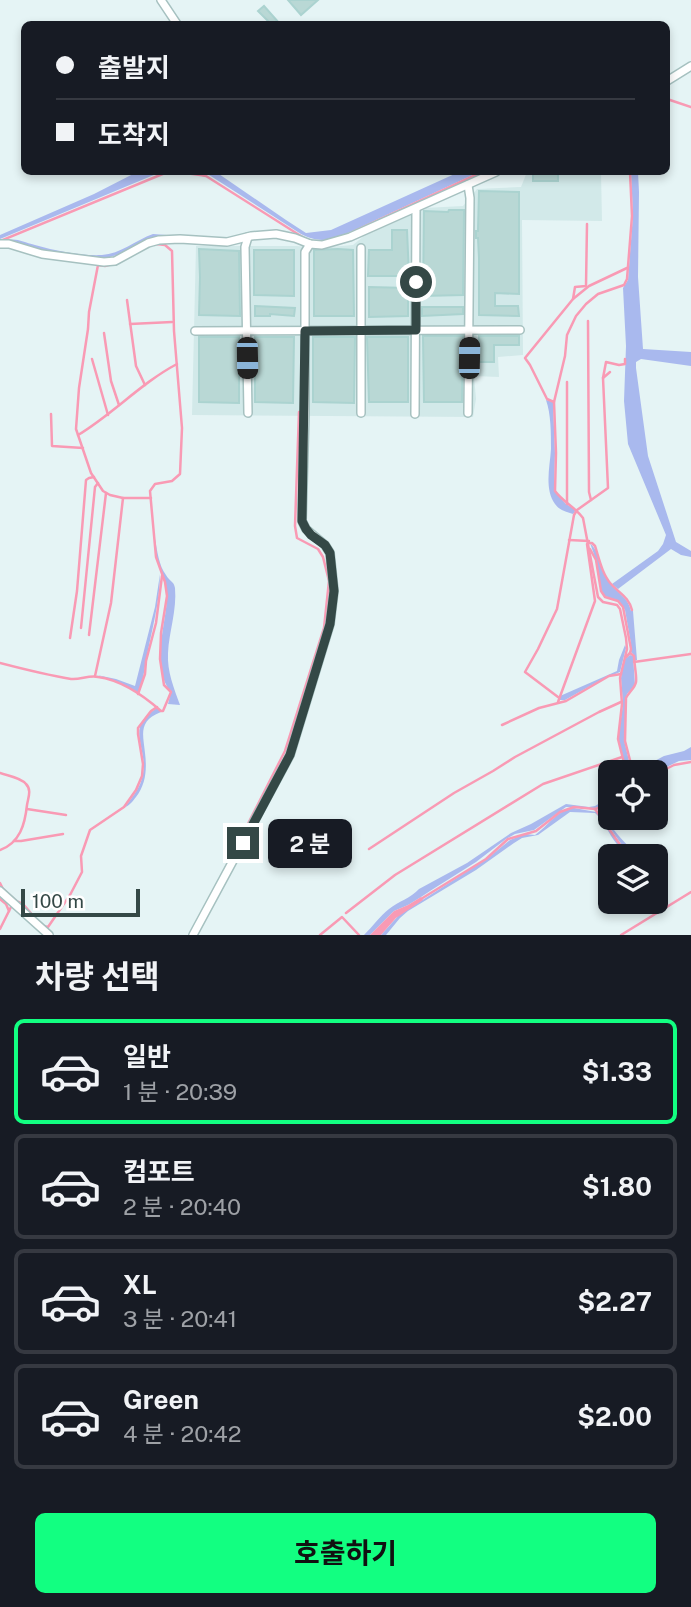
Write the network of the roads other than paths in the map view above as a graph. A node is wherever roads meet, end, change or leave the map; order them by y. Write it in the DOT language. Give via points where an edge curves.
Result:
graph roads {
  1 [pos="161,0"];
  2 [pos="175,21"];
  3 [pos="691,66"];
  4 [pos="670,79"];
  5 [pos="489,175"];
  6 [pos="468,184"];
  7 [pos="416,209"];
  8 [pos="248,237"];
  9 [pos="0,244"];
  10 [pos="310,244"];
  11 [pos="361,248"];
  12 [pos="361,330"];
  13 [pos="416,330"];
  14 [pos="470,330"];
  15 [pos="520,330"];
  16 [pos="195,331"];
  17 [pos="247,331"];
  18 [pos="305,331"];
  19 [pos="248,413"];
  20 [pos="361,413"];
  21 [pos="468,413"];
  22 [pos="415,414"];
  23 [pos="0,891"];
  24 [pos="49,935"];
  25 [pos="193,935"];
  1 -- 2 [label="street"];
  3 -- 4 [label="street"];
  5 -- 6 [label="street"];
  6 -- 7 [label="street"];
  6 -- 14 [label="street"];
  7 -- 10 [label="street" via="333,243"];
  7 -- 13 [label="street"];
  8 -- 9 [label="street" via="227,242 159,240 104,262"];
  8 -- 10 [label="street" via="276,234"];
  8 -- 17 [label="street"];
  10 -- 18 [label="street" via="305,252"];
  11 -- 12 [label="street"];
  12 -- 13 [label="street"];
  12 -- 18 [label="street"];
  12 -- 20 [label="street"];
  13 -- 14 [label="street"];
  13 -- 22 [label="street"];
  14 -- 15 [label="street"];
  14 -- 21 [label="street"];
  16 -- 17 [label="street"];
  17 -- 18 [label="street"];
  17 -- 19 [label="street"];
  18 -- 25 [label="street" via="302,521 330,553 334,591 330,624 290,755"];
  23 -- 24 [label="street"];
}
